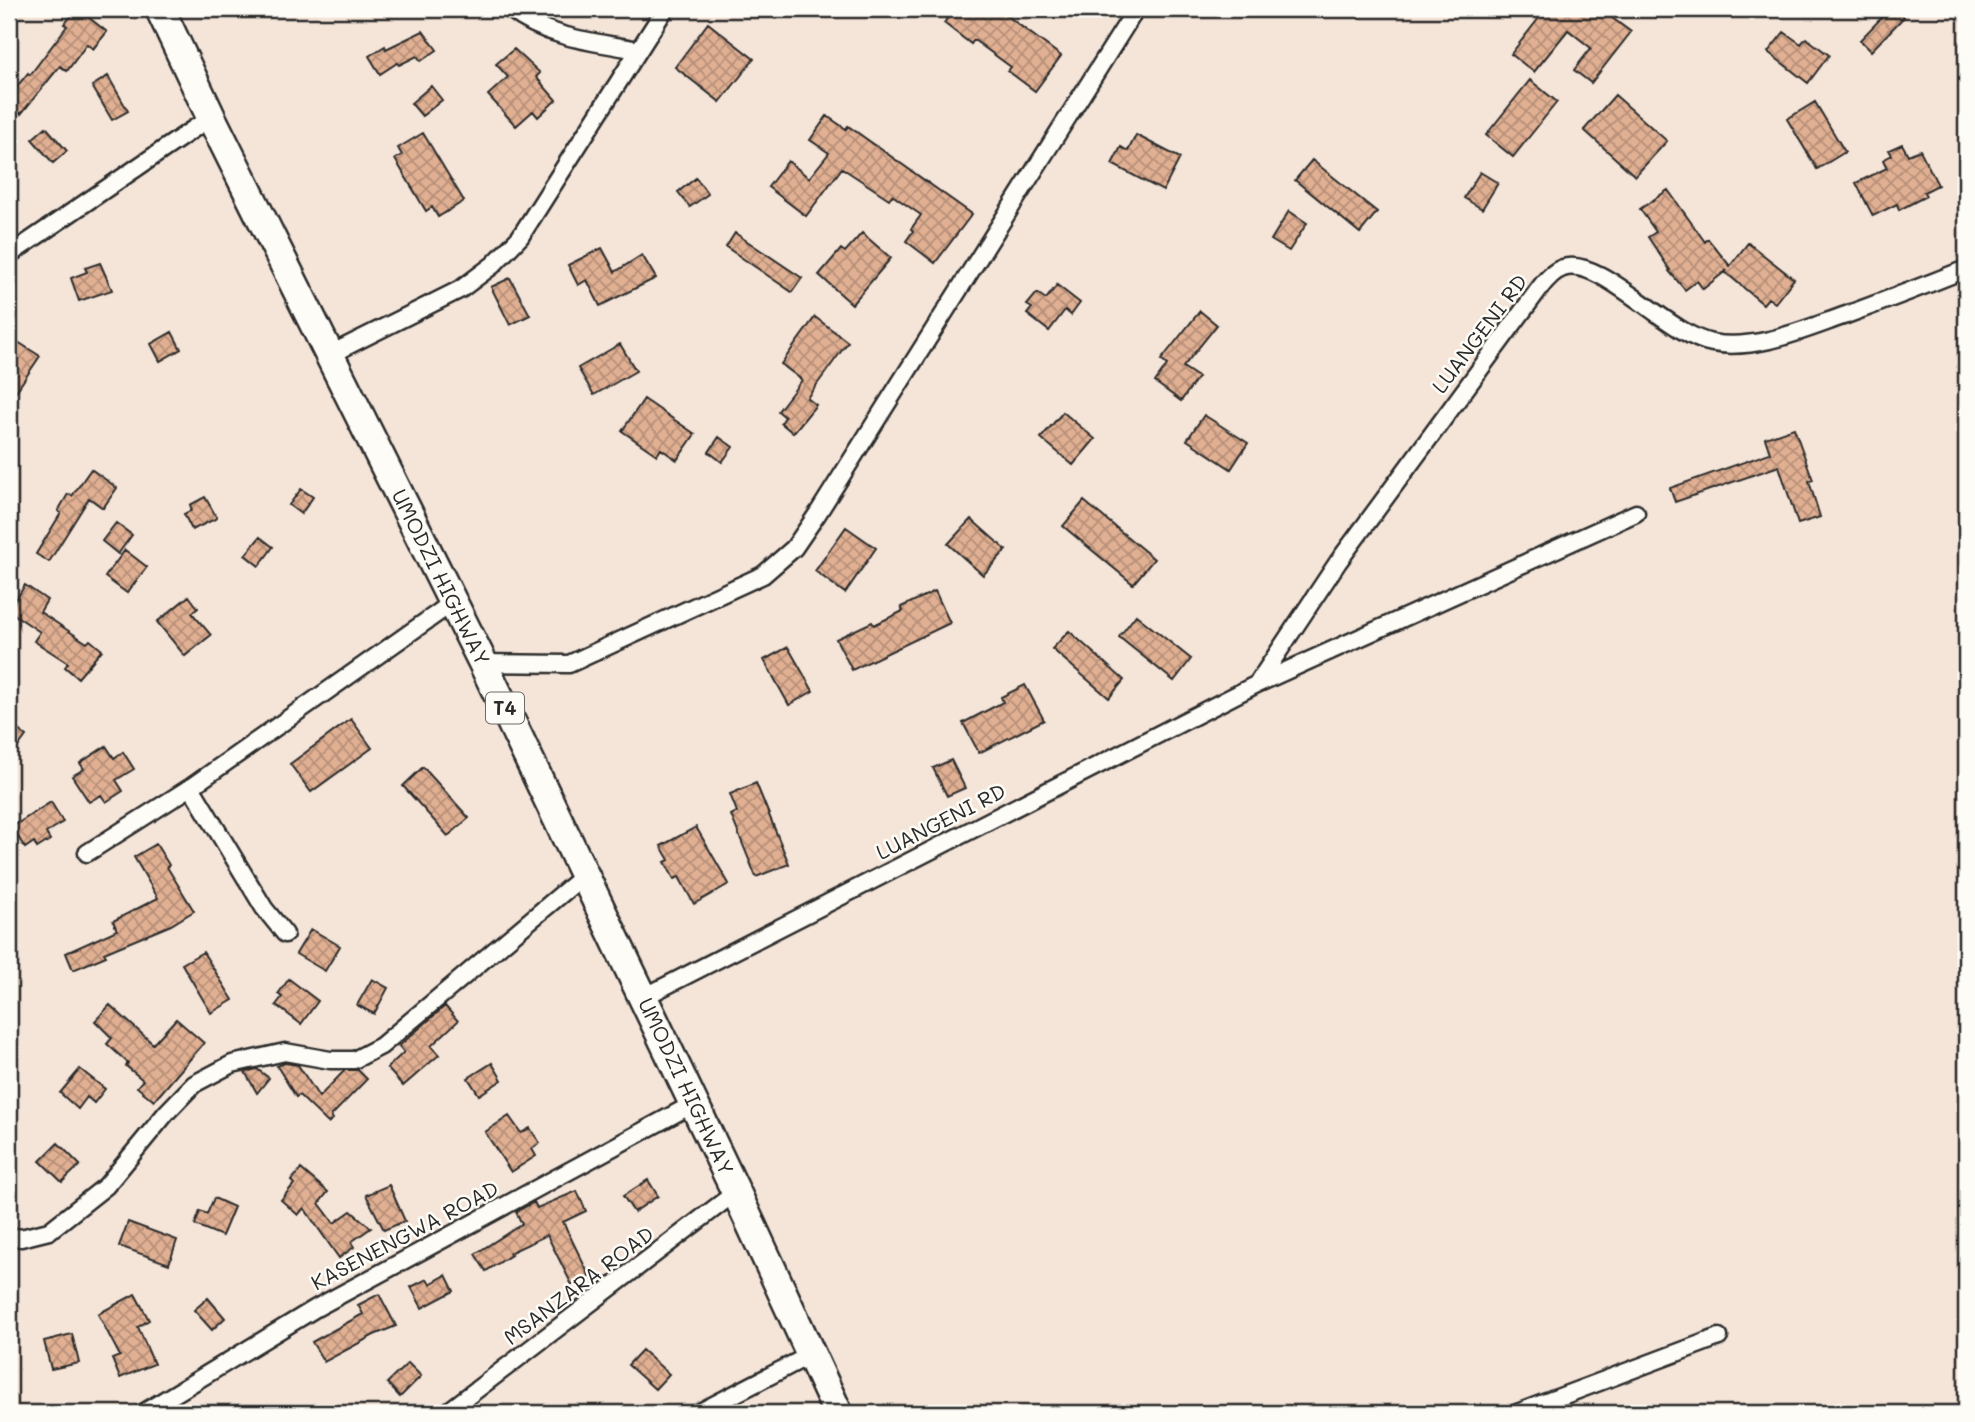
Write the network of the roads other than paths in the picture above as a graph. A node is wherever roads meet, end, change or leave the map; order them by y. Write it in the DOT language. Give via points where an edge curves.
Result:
graph roads {
  1 [pos="160,9"];
  2 [pos="510,9"];
  3 [pos="665,9"];
  4 [pos="1133,9"];
  5 [pos="639,50"];
  6 [pos="211,117"];
  7 [pos="9,255"];
  8 [pos="1966,269"];
  9 [pos="331,354"];
  10 [pos="1636,513"];
  11 [pos="452,603"];
  12 [pos="483,663"];
  13 [pos="1257,684"];
  14 [pos="191,787"];
  15 [pos="87,853"];
  16 [pos="583,876"];
  17 [pos="285,934"];
  18 [pos="643,998"];
  19 [pos="693,1104"];
  20 [pos="736,1192"];
  21 [pos="9,1236"];
  22 [pos="1719,1337"];
  23 [pos="810,1355"];
  24 [pos="143,1413"];
  25 [pos="446,1413"];
  26 [pos="698,1413"];
  27 [pos="838,1413"];
  28 [pos="1517,1413"];
  1 -- 6 [label="highway, UMODZI HIGHWAY / T4"];
  2 -- 5 [label="street" via="556,34"];
  3 -- 5 [label="street"];
  4 -- 12 [label="street" via="794,548 763,575 569,664"];
  5 -- 9 [label="street" via="520,237 492,265 461,289"];
  6 -- 7 [label="street"];
  6 -- 9 [label="highway, UMODZI HIGHWAY / T4"];
  8 -- 13 [label="street, LUANGENI RD" via="1806,329 1731,344 1704,341 1681,331 1592,271 1568,267 1557,271 1539,289 1338,562"];
  9 -- 11 [label="highway, UMODZI HIGHWAY / T4"];
  10 -- 13 [label="street, LUANGENI RD"];
  11 -- 12 [label="highway, UMODZI HIGHWAY / T4"];
  11 -- 14 [label="street"];
  12 -- 16 [label="highway, UMODZI HIGHWAY / T4"];
  13 -- 18 [label="street, LUANGENI RD"];
  14 -- 15 [label="street"];
  14 -- 17 [label="street" via="264,908"];
  16 -- 18 [label="highway, UMODZI HIGHWAY / T4"];
  16 -- 21 [label="street" via="381,1046 354,1060 285,1052 232,1065 194,1084 106,1186 49,1231"];
  18 -- 19 [label="highway, UMODZI HIGHWAY / T4"];
  19 -- 20 [label="highway, UMODZI HIGHWAY / T4"];
  19 -- 24 [label="street, KASENENGWA ROAD" via="316,1308"];
  20 -- 23 [label="highway, UMODZI HIGHWAY / T4"];
  20 -- 25 [label="street, MSANZARA ROAD"];
  22 -- 28 [label="street"];
  23 -- 26 [label="street"];
  23 -- 27 [label="highway, UMODZI HIGHWAY / T4"];
}
